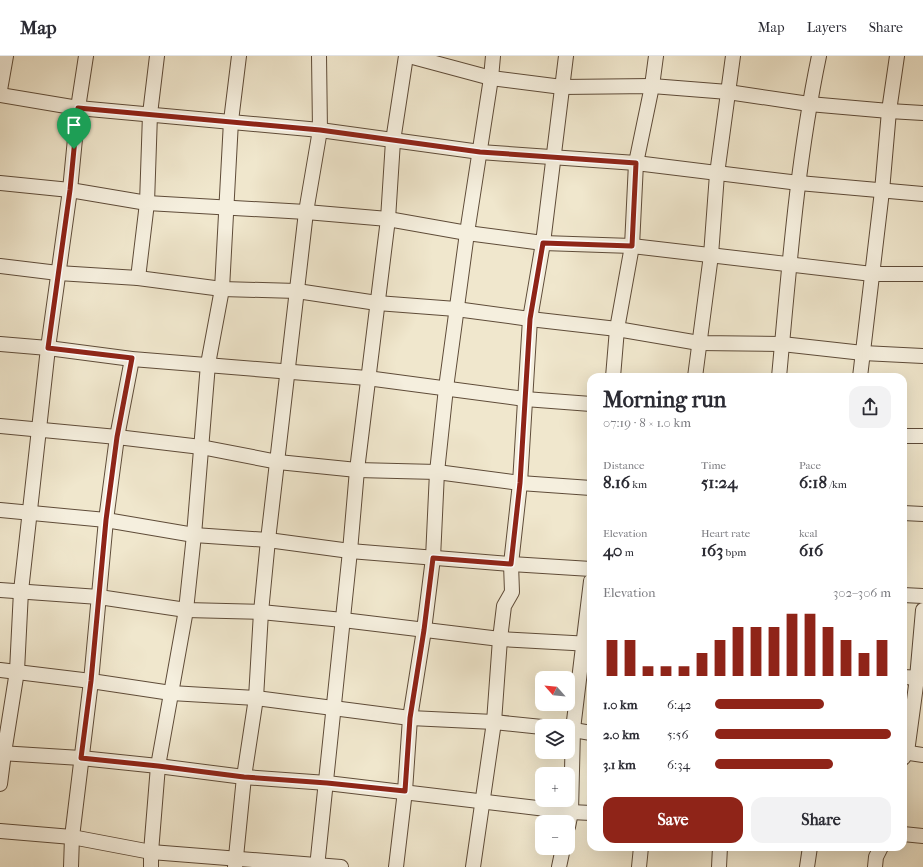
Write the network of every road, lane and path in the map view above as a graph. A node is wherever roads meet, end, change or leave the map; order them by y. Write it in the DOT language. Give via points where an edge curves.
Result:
graph roads {
  1 [pos="6,56"];
  2 [pos="86,56"];
  3 [pos="157,56"];
  4 [pos="239,56"];
  5 [pos="319,56"];
  6 [pos="406,56"];
  7 [pos="409,56"];
  8 [pos="494,56"];
  9 [pos="566,56"];
  10 [pos="656,56"];
  11 [pos="733,56"];
  12 [pos="819,56"];
  13 [pos="896,56"];
  14 [pos="491,78"];
  15 [pos="652,86"];
  16 [pos="562,87"];
  17 [pos="0,90"];
  18 [pos="728,92"];
  19 [pos="0,95"];
  20 [pos="809,104"];
  21 [pos="78,108"];
  22 [pos="889,112"];
  23 [pos="923,113"];
  24 [pos="150,114"];
  25 [pos="230,121"];
  26 [pos="320,130"];
  27 [pos="393,141"];
  28 [pos="480,152"];
  29 [pos="554,158"];
  30 [pos="636,163"];
  31 [pos="717,174"];
  32 [pos="0,183"];
  33 [pos="799,183"];
  34 [pos="70,190"];
  35 [pos="882,191"];
  36 [pos="923,194"];
  37 [pos="147,203"];
  38 [pos="226,207"];
  39 [pos="306,212"];
  40 [pos="388,219"];
  41 [pos="467,233"];
  42 [pos="543,243"];
  43 [pos="632,246"];
  44 [pos="711,255"];
  45 [pos="790,264"];
  46 [pos="0,266"];
  47 [pos="58,273"];
  48 [pos="872,274"];
  49 [pos="923,274"];
  50 [pos="138,278"];
  51 [pos="222,289"];
  52 [pos="297,290"];
  53 [pos="377,303"];
  54 [pos="456,309"];
  55 [pos="530,319"];
  56 [pos="617,329"];
  57 [pos="699,343"];
  58 [pos="0,344"];
  59 [pos="782,344"];
  60 [pos="48,348"];
  61 [pos="863,353"];
  62 [pos="923,356"];
  63 [pos="132,358"];
  64 [pos="208,364"];
  65 [pos="288,371"];
  66 [pos="613,373"];
  67 [pos="695,373"];
  68 [pos="780,373"];
  69 [pos="860,373"];
  70 [pos="367,378"];
  71 [pos="446,388"];
  72 [pos="525,399"];
  73 [pos="587,404"];
  74 [pos="0,426"];
  75 [pos="39,430"];
  76 [pos="907,436"];
  77 [pos="923,436"];
  78 [pos="117,437"];
  79 [pos="201,448"];
  80 [pos="278,462"];
  81 [pos="357,470"];
  82 [pos="437,472"];
  83 [pos="520,483"];
  84 [pos="587,488"];
  85 [pos="0,510"];
  86 [pos="29,512"];
  87 [pos="907,513"];
  88 [pos="923,514"];
  89 [pos="106,520"];
  90 [pos="194,535"];
  91 [pos="268,540"];
  92 [pos="350,551"];
  93 [pos="433,558"];
  94 [pos="511,564"];
  95 [pos="587,569"];
  96 [pos="0,590"];
  97 [pos="21,591"];
  98 [pos="907,595"];
  99 [pos="923,596"];
  100 [pos="99,597"];
  101 [pos="186,610"];
  102 [pos="923,610"];
  103 [pos="262,612"];
  104 [pos="343,620"];
  105 [pos="424,630"];
  106 [pos="500,639"];
  107 [pos="587,643"];
  108 [pos="0,670"];
  109 [pos="17,671"];
  110 [pos="914,678"];
  111 [pos="91,681"];
  112 [pos="171,694"];
  113 [pos="256,698"];
  114 [pos="334,709"];
  115 [pos="410,718"];
  116 [pos="573,719"];
  117 [pos="494,722"];
  118 [pos="535,726"];
  119 [pos="575,730"];
  120 [pos="907,731"];
  121 [pos="587,732"];
  122 [pos="2,753"];
  123 [pos="907,754"];
  124 [pos="923,755"];
  125 [pos="81,758"];
  126 [pos="571,759"];
  127 [pos="158,766"];
  128 [pos="244,777"];
  129 [pos="327,783"];
  130 [pos="0,784"];
  131 [pos="405,791"];
  132 [pos="482,800"];
  133 [pos="572,812"];
  134 [pos="587,813"];
  135 [pos="571,815"];
  136 [pos="0,831"];
  137 [pos="907,834"];
  138 [pos="923,836"];
  139 [pos="72,837"];
  140 [pos="641,851"];
  141 [pos="720,851"];
  142 [pos="809,851"];
  143 [pos="879,851"];
  144 [pos="151,852"];
  145 [pos="562,855"];
  146 [pos="235,863"];
  147 [pos="317,866"];
  148 [pos="72,867"];
  149 [pos="152,867"];
  150 [pos="341,867"];
  151 [pos="396,867"];
  152 [pos="473,867"];
  153 [pos="559,867"];
  154 [pos="639,867"];
  155 [pos="719,867"];
  156 [pos="807,867"];
  157 [pos="875,867"];
  1 -- 17 [label="street"];
  2 -- 21 [label="street"];
  3 -- 24 [label="street"];
  4 -- 25 [label="street"];
  5 -- 26 [label="street"];
  6 -- 27 [label="street"];
  7 -- 14 [label="street"];
  8 -- 14 [label="street"];
  9 -- 16 [label="street"];
  10 -- 15 [label="street"];
  11 -- 18 [label="street"];
  12 -- 20 [label="street"];
  13 -- 22 [label="street"];
  14 -- 16 [label="street"];
  14 -- 28 [label="street"];
  15 -- 16 [label="street"];
  15 -- 18 [label="street"];
  15 -- 30 [label="street"];
  16 -- 29 [label="street"];
  18 -- 20 [label="street"];
  18 -- 31 [label="street"];
  19 -- 21 [label="street"];
  20 -- 22 [label="street"];
  20 -- 33 [label="street"];
  21 -- 24 [label="street"];
  21 -- 34 [label="street"];
  22 -- 23 [label="street"];
  22 -- 35 [label="street"];
  24 -- 25 [label="street"];
  24 -- 37 [label="street"];
  25 -- 26 [label="street"];
  25 -- 38 [label="street"];
  26 -- 27 [label="street"];
  26 -- 39 [label="street"];
  27 -- 28 [label="street"];
  27 -- 40 [label="street"];
  28 -- 29 [label="street"];
  28 -- 41 [label="street"];
  29 -- 30 [label="street"];
  29 -- 42 [label="street"];
  30 -- 31 [label="street"];
  30 -- 43 [label="street"];
  31 -- 33 [label="street"];
  31 -- 44 [label="street"];
  32 -- 34 [label="street"];
  33 -- 35 [label="street"];
  33 -- 45 [label="street"];
  34 -- 37 [label="street"];
  34 -- 47 [label="street"];
  35 -- 36 [label="street"];
  35 -- 48 [label="street"];
  37 -- 38 [label="street"];
  37 -- 50 [label="street"];
  38 -- 39 [label="street"];
  38 -- 51 [label="street"];
  39 -- 40 [label="street"];
  39 -- 52 [label="street"];
  40 -- 41 [label="street"];
  40 -- 53 [label="street"];
  41 -- 42 [label="street"];
  41 -- 54 [label="street"];
  42 -- 43 [label="street"];
  42 -- 55 [label="street"];
  43 -- 44 [label="street"];
  43 -- 56 [label="street"];
  44 -- 45 [label="street"];
  44 -- 57 [label="street"];
  45 -- 48 [label="street"];
  45 -- 59 [label="street"];
  46 -- 47 [label="street"];
  47 -- 50 [label="street"];
  47 -- 60 [label="street"];
  48 -- 49 [label="street"];
  48 -- 61 [label="street"];
  50 -- 51 [label="street"];
  51 -- 52 [label="street"];
  51 -- 64 [label="street"];
  52 -- 53 [label="street"];
  52 -- 65 [label="street"];
  53 -- 54 [label="street"];
  53 -- 70 [label="street"];
  54 -- 55 [label="street"];
  54 -- 71 [label="street"];
  55 -- 56 [label="street"];
  55 -- 72 [label="street"];
  56 -- 57 [label="street"];
  56 -- 66 [label="street"];
  57 -- 59 [label="street"];
  57 -- 67 [label="street"];
  58 -- 60 [label="street"];
  59 -- 61 [label="street"];
  59 -- 68 [label="street"];
  60 -- 63 [label="street"];
  60 -- 75 [label="street"];
  61 -- 62 [label="street"];
  61 -- 69 [label="street"];
  63 -- 64 [label="street"];
  63 -- 78 [label="street"];
  64 -- 65 [label="street"];
  64 -- 79 [label="street"];
  65 -- 70 [label="street"];
  65 -- 80 [label="street"];
  70 -- 71 [label="street"];
  70 -- 81 [label="street"];
  71 -- 72 [label="street"];
  71 -- 82 [label="street"];
  72 -- 73 [label="street"];
  72 -- 83 [label="street"];
  74 -- 75 [label="street"];
  75 -- 78 [label="street"];
  75 -- 86 [label="street"];
  76 -- 77 [label="street"];
  78 -- 79 [label="street"];
  78 -- 89 [label="street"];
  79 -- 80 [label="street"];
  79 -- 90 [label="street"];
  80 -- 81 [label="street"];
  80 -- 91 [label="street"];
  81 -- 82 [label="street"];
  81 -- 92 [label="street"];
  82 -- 83 [label="street"];
  82 -- 93 [label="street"];
  83 -- 84 [label="street"];
  83 -- 94 [label="street"];
  85 -- 86 [label="street"];
  86 -- 89 [label="street"];
  86 -- 97 [label="street"];
  87 -- 88 [label="street"];
  89 -- 90 [label="street"];
  89 -- 100 [label="street"];
  90 -- 91 [label="street"];
  90 -- 101 [label="street"];
  91 -- 92 [label="street"];
  91 -- 103 [label="street"];
  92 -- 93 [label="street"];
  92 -- 104 [label="street"];
  93 -- 94 [label="street"];
  93 -- 105 [label="street"];
  94 -- 95 [label="street"];
  94 -- 106 [label="street" via="512,592 504,606"];
  96 -- 97 [label="street"];
  97 -- 100 [label="street"];
  97 -- 109 [label="street"];
  98 -- 99 [label="street"];
  100 -- 101 [label="street"];
  100 -- 111 [label="street"];
  101 -- 103 [label="street"];
  101 -- 112 [label="street"];
  102 -- 110 [label="street"];
  103 -- 104 [label="street"];
  103 -- 113 [label="street"];
  104 -- 105 [label="street"];
  104 -- 114 [label="street"];
  105 -- 106 [label="street"];
  105 -- 115 [label="street"];
  106 -- 107 [label="street"];
  106 -- 117 [label="street"];
  107 -- 116 [label="street"];
  108 -- 109 [label="street"];
  109 -- 111 [label="street"];
  109 -- 122 [label="street"];
  110 -- 120 [label="street"];
  111 -- 112 [label="street"];
  111 -- 125 [label="street"];
  112 -- 113 [label="street"];
  112 -- 127 [label="street"];
  113 -- 114 [label="street"];
  113 -- 128 [label="street"];
  114 -- 115 [label="street"];
  114 -- 129 [label="street"];
  115 -- 117 [label="street"];
  115 -- 131 [label="street"];
  117 -- 118 [label="street"];
  117 -- 132 [label="street"];
  119 -- 121 [label="street"];
  122 -- 125 [label="street"];
  122 -- 130 [label="street"];
  123 -- 124 [label="street"];
  125 -- 127 [label="street"];
  125 -- 139 [label="street"];
  126 -- 133 [label="street"];
  127 -- 128 [label="street"];
  127 -- 144 [label="street"];
  128 -- 129 [label="street"];
  128 -- 146 [label="street"];
  129 -- 131 [label="street"];
  129 -- 147 [label="street"];
  131 -- 132 [label="street"];
  131 -- 151 [label="street"];
  132 -- 133 [label="street"];
  132 -- 152 [label="street"];
  133 -- 134 [label="street"];
  133 -- 135 [label="street"];
  136 -- 139 [label="street"];
  137 -- 138 [label="street"];
  139 -- 144 [label="street"];
  139 -- 148 [label="street"];
  140 -- 154 [label="street"];
  141 -- 155 [label="street"];
  142 -- 156 [label="street"];
  143 -- 157 [label="street"];
  144 -- 146 [label="street"];
  144 -- 149 [label="street"];
  145 -- 153 [label="street"];
  146 -- 147 [label="street"];
  147 -- 150 [label="street"];
}
